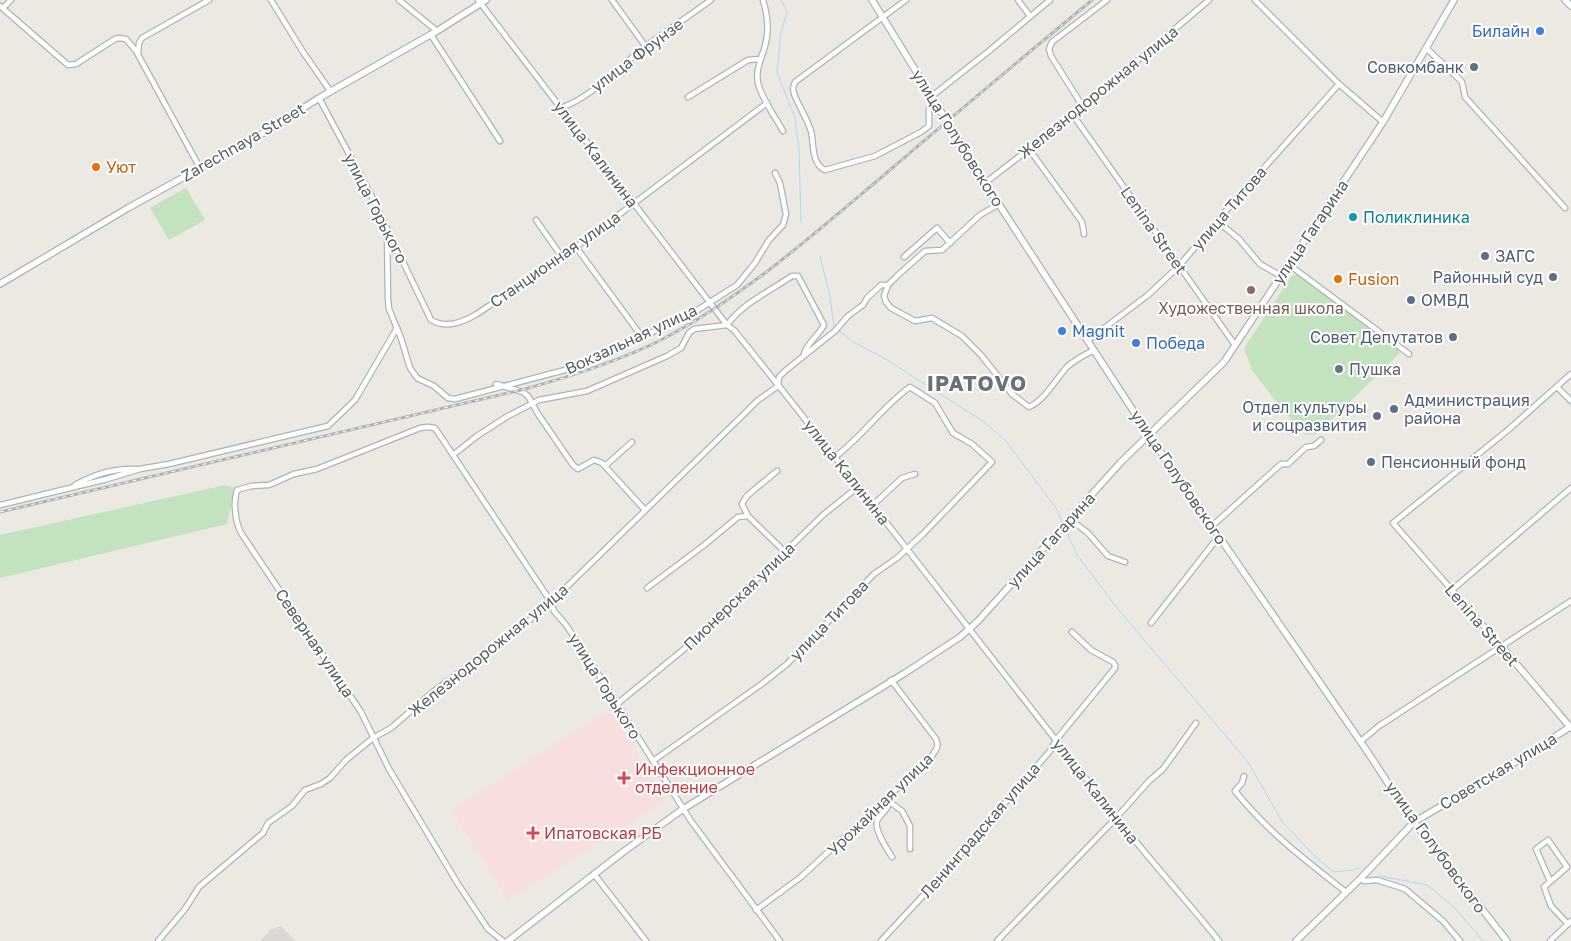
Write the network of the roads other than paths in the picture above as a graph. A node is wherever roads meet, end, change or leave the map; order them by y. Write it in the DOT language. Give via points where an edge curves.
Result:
graph roads {
  1 [pos="11,0"];
  2 [pos="209,0"];
  3 [pos="272,0"];
  4 [pos="399,0"];
  5 [pos="612,0"];
  6 [pos="711,0"];
  7 [pos="763,0"];
  8 [pos="872,0"];
  9 [pos="906,0"];
  10 [pos="1018,0"];
  11 [pos="1050,0"];
  12 [pos="1107,0"];
  13 [pos="1209,0"];
  14 [pos="1255,0"];
  15 [pos="1454,0"];
  16 [pos="1565,0"];
  17 [pos="482,1"];
  18 [pos="1571,6"];
  19 [pos="1,7"];
  20 [pos="1030,16"];
  21 [pos="882,17"];
  22 [pos="434,33"];
  23 [pos="646,47"];
  24 [pos="1426,48"];
  25 [pos="138,55"];
  26 [pos="760,59"];
  27 [pos="1339,84"];
  28 [pos="331,92"];
  29 [pos="688,97"];
  30 [pos="319,98"];
  31 [pos="934,98"];
  32 [pos="767,102"];
  33 [pos="1083,107"];
  34 [pos="561,108"];
  35 [pos="1073,114"];
  36 [pos="1383,122"];
  37 [pos="783,131"];
  38 [pos="500,141"];
  39 [pos="1029,149"];
  40 [pos="200,168"];
  41 [pos="776,173"];
  42 [pos="985,183"];
  43 [pos="634,203"];
  44 [pos="999,204"];
  45 [pos="1565,208"];
  46 [pos="536,220"];
  47 [pos="1217,221"];
  48 [pos="387,229"];
  49 [pos="1084,234"];
  50 [pos="950,243"];
  51 [pos="919,244"];
  52 [pos="576,247"];
  53 [pos="925,251"];
  54 [pos="562,257"];
  55 [pos="904,257"];
  56 [pos="1288,264"];
  57 [pos="1179,266"];
  58 [pos="1281,276"];
  59 [pos="0,284"];
  60 [pos="888,285"];
  61 [pos="709,302"];
  62 [pos="431,320"];
  63 [pos="727,325"];
  64 [pos="397,328"];
  65 [pos="642,337"];
  66 [pos="1087,341"];
  67 [pos="1235,345"];
  68 [pos="1094,350"];
  69 [pos="1409,354"];
  70 [pos="803,356"];
  71 [pos="1571,374"];
  72 [pos="496,384"];
  73 [pos="778,386"];
  74 [pos="504,387"];
  75 [pos="1557,387"];
  76 [pos="1571,401"];
  77 [pos="533,404"];
  78 [pos="435,428"];
  79 [pos="1149,435"];
  80 [pos="1320,440"];
  81 [pos="632,442"];
  82 [pos="453,454"];
  83 [pos="835,457"];
  84 [pos="604,466"];
  85 [pos="140,469"];
  86 [pos="777,471"];
  87 [pos="915,474"];
  88 [pos="859,486"];
  89 [pos="70,488"];
  90 [pos="1571,488"];
  91 [pos="0,505"];
  92 [pos="873,505"];
  93 [pos="645,510"];
  94 [pos="748,516"];
  95 [pos="1068,520"];
  96 [pos="1212,526"];
  97 [pos="1219,536"];
  98 [pos="906,549"];
  99 [pos="785,552"];
  100 [pos="1125,562"];
  101 [pos="647,588"];
  102 [pos="1452,590"];
  103 [pos="1571,601"];
  104 [pos="551,602"];
  105 [pos="1151,623"];
  106 [pos="970,629"];
  107 [pos="1072,632"];
  108 [pos="1502,647"];
  109 [pos="891,680"];
  110 [pos="617,704"];
  111 [pos="1196,723"];
  112 [pos="1571,727"];
  113 [pos="373,738"];
  114 [pos="1056,740"];
  115 [pos="1360,741"];
  116 [pos="653,761"];
  117 [pos="1244,776"];
  118 [pos="888,801"];
  119 [pos="683,809"];
  120 [pos="1117,817"];
  121 [pos="866,818"];
  122 [pos="1414,822"];
  123 [pos="876,828"];
  124 [pos="910,849"];
  125 [pos="892,857"];
  126 [pos="594,874"];
  127 [pos="1360,878"];
  128 [pos="1550,881"];
  129 [pos="1346,892"];
  130 [pos="756,910"];
  131 [pos="1570,922"];
  132 [pos="158,941"];
  133 [pos="504,941"];
  134 [pos="508,941"];
  135 [pos="646,941"];
  136 [pos="780,941"];
  137 [pos="881,941"];
  138 [pos="997,941"];
  139 [pos="1219,941"];
  140 [pos="1296,941"];
  141 [pos="1460,941"];
  142 [pos="1506,941"];
  143 [pos="1550,941"];
  1 -- 19 [label="street"];
  2 -- 25 [label="street" via="142,38"];
  3 -- 28 [label="street"];
  4 -- 22 [label="street"];
  5 -- 23 [label="street"];
  6 -- 23 [label="street, улица Фрунзе"];
  7 -- 26 [label="street" via="767,12 766,40"];
  8 -- 21 [label="street, улица Голубовского"];
  9 -- 21 [label="street"];
  10 -- 20 [label="street"];
  11 -- 20 [label="street"];
  12 -- 33 [label="street" via="1052,42 1049,49"];
  13 -- 33 [label="street, Железнодорожная улица"];
  14 -- 27 [label="street"];
  15 -- 24 [label="street, улица Гагарина"];
  16 -- 18 [label="street"];
  17 -- 22 [label="street, Zarechnaya Street"];
  17 -- 34 [label="street, улица Калинина"];
  19 -- 25 [label="street" via="68,65 76,64 120,38 130,42"];
  20 -- 31 [label="street"];
  21 -- 31 [label="street, улица Голубовского"];
  21 -- 31 [label="street" via="795,82 794,94 811,130 818,164 825,170 875,156 921,132 929,126 929,109"];
  22 -- 28 [label="street, Zarechnaya Street"];
  22 -- 38 [label="street"];
  23 -- 34 [label="street, улица Фрунзе" via="600,84"];
  24 -- 36 [label="street, улица Гагарина"];
  24 -- 45 [label="street" via="1462,82 1466,97"];
  25 -- 40 [label="street"];
  26 -- 29 [label="street" via="748,60"];
  26 -- 32 [label="street" via="758,82"];
  27 -- 36 [label="street"];
  27 -- 47 [label="street, улица Титова"];
  28 -- 30 [label="street, Zarechnaya Street"];
  30 -- 40 [label="street, Zarechnaya Street"];
  30 -- 48 [label="street, улица Горького"];
  31 -- 42 [label="street, улица Голубовского"];
  32 -- 37 [label="street"];
  32 -- 43 [label="street, Станционная улица"];
  33 -- 35 [label="street, Железнодорожная улица"];
  34 -- 43 [label="street, улица Калинина"];
  35 -- 39 [label="street, Железнодорожная улица"];
  35 -- 57 [label="street, Lenina Street"];
  36 -- 56 [label="street, улица Гагарина"];
  39 -- 42 [label="street, Железнодорожная улица"];
  39 -- 49 [label="street" via="1082,222"];
  40 -- 59 [label="street, Zarechnaya Street"];
  41 -- 61 [label="street, Вокзальная улица" via="786,214 783,225 737,285"];
  42 -- 44 [label="street, улица Голубовского"];
  43 -- 52 [label="street, Станционная улица"];
  43 -- 61 [label="street, улица Калинина"];
  44 -- 50 [label="street" via="980,215"];
  44 -- 66 [label="street, улица Голубовского"];
  46 -- 54 [label="street"];
  47 -- 57 [label="street, улица Титова"];
  47 -- 58 [label="street" via="1260,264"];
  48 -- 62 [label="street, улица Горького"];
  48 -- 64 [label="street, Вокзальная улица" via="389,310"];
  50 -- 51 [label="street" via="937,228"];
  50 -- 53 [label="street" via="942,250"];
  51 -- 53 [label="street"];
  51 -- 55 [label="street"];
  52 -- 54 [label="street, Станционная улица"];
  52 -- 65 [label="street"];
  53 -- 60 [label="street"];
  54 -- 62 [label="street, Станционная улица" via="466,320 452,324"];
  56 -- 58 [label="street, улица Гагарина"];
  56 -- 69 [label="street"];
  57 -- 66 [label="street, улица Титова" via="1148,295"];
  57 -- 67 [label="street, Lenina Street"];
  58 -- 67 [label="street, улица Гагарина"];
  60 -- 68 [label="street" via="884,296 891,308 915,321 932,318 962,336 1012,394 1029,407 1048,391 1067,367"];
  60 -- 70 [label="street, Железнодорожная улица" via="881,285 867,298 864,306"];
  61 -- 63 [label="street, улица Калинина"];
  61 -- 65 [label="street, Вокзальная улица"];
  63 -- 70 [label="street" via="734,315 753,301 792,276 798,276 824,325 806,346"];
  63 -- 73 [label="street, улица Калинина"];
  63 -- 77 [label="street, Вокзальная улица" via="694,330 681,348 667,356 586,391"];
  64 -- 74 [label="street, Вокзальная улица" via="410,368 417,378 448,398"];
  64 -- 85 [label="street" via="355,400 328,426"];
  65 -- 74 [label="street, Вокзальная улица" via="580,366"];
  66 -- 68 [label="street, улица Голубовского"];
  67 -- 79 [label="street, улица Гагарина" via="1224,362"];
  68 -- 79 [label="street, улица Голубовского"];
  70 -- 73 [label="street, Железнодорожная улица" via="779,377"];
  71 -- 75 [label="street"];
  72 -- 74 [label="street"];
  73 -- 83 [label="street, улица Калинина"];
  73 -- 93 [label="street, Железнодорожная улица" via="757,401"];
  74 -- 77 [label="street" via="523,392"];
  75 -- 76 [label="street"];
  75 -- 102 [label="street, Lenina Street" via="1393,523"];
  77 -- 82 [label="street, Вокзальная улица" via="508,416"];
  77 -- 84 [label="street" via="573,465 578,469 594,460"];
  78 -- 82 [label="street, улица Горького"];
  78 -- 113 [label="street, Северная улица" via="420,428 269,485 237,490 238,527 361,712"];
  79 -- 95 [label="street, улица Гагарина"];
  79 -- 96 [label="street, улица Голубовского"];
  80 -- 96 [label="street" via="1314,446 1306,447 1288,464 1281,464"];
  81 -- 84 [label="street"];
  82 -- 104 [label="street, улица Горького"];
  83 -- 88 [label="street, улица Калинина"];
  83 -- 98 [label="street, улица Титова" via="850,446 894,398 910,387 935,403 953,433 972,444 992,462"];
  84 -- 93 [label="street"];
  85 -- 89 [label="street"];
  85 -- 89 [label="street" via="101,473"];
  86 -- 94 [label="street" via="746,497 742,504"];
  87 -- 92 [label="street" via="902,478"];
  88 -- 92 [label="street, улица Калинина"];
  88 -- 99 [label="street, Пионерская улица"];
  89 -- 91 [label="street"];
  90 -- 102 [label="street"];
  92 -- 98 [label="street, улица Калинина"];
  93 -- 104 [label="street, Железнодорожная улица"];
  94 -- 99 [label="street"];
  94 -- 101 [label="street" via="738,517"];
  95 -- 100 [label="street" via="1088,532 1108,556"];
  95 -- 106 [label="street, улица Гагарина"];
  96 -- 97 [label="street, улица Голубовского"];
  97 -- 105 [label="street"];
  97 -- 115 [label="street, улица Голубовского"];
  98 -- 106 [label="street, улица Калинина"];
  98 -- 116 [label="street, улица Титова" via="874,574 787,664"];
  99 -- 110 [label="street, Пионерская улица" via="689,645"];
  102 -- 108 [label="street, Lenina Street"];
  103 -- 108 [label="street"];
  104 -- 110 [label="street, улица Горького"];
  104 -- 113 [label="street, Железнодорожная улица" via="391,728"];
  106 -- 109 [label="street, улица Гагарина"];
  106 -- 114 [label="street, улица Калинина"];
  107 -- 114 [label="street, Ленинградская улица" via="1115,667"];
  108 -- 112 [label="street, Lenina Street"];
  108 -- 115 [label="street"];
  109 -- 118 [label="street, Урожайная улица" via="936,739 938,747"];
  109 -- 119 [label="street, улица Гагарина"];
  110 -- 116 [label="street, улица Горького"];
  111 -- 120 [label="street" via="1163,769"];
  112 -- 122 [label="street, Советская улица"];
  113 -- 132 [label="street, Железнодорожная улица" via="330,778 305,790 292,806 268,823 263,833 199,887"];
  113 -- 133 [label="street, Северная улица" via="478,915 488,929"];
  114 -- 120 [label="street, улица Калинина"];
  114 -- 137 [label="street, Ленинградская улица" via="944,873"];
  115 -- 122 [label="street, улица Голубовского"];
  116 -- 119 [label="street, улица Горького"];
  117 -- 129 [label="street" via="1235,790 1247,805 1299,856"];
  118 -- 121 [label="street, Урожайная улица"];
  118 -- 123 [label="street"];
  118 -- 124 [label="street" via="902,811 910,826"];
  119 -- 126 [label="street, улица Гагарина"];
  119 -- 130 [label="street, улица Горького"];
  120 -- 138 [label="street"];
  120 -- 139 [label="street, улица Калинина"];
  121 -- 123 [label="street"];
  121 -- 130 [label="street, Урожайная улица" via="801,877"];
  122 -- 127 [label="street, Советская улица"];
  122 -- 142 [label="street, улица Голубовского"];
  123 -- 125 [label="street"];
  126 -- 134 [label="street, улица Гагарина"];
  126 -- 135 [label="street"];
  127 -- 129 [label="street, Советская улица"];
  127 -- 141 [label="street" via="1405,889 1443,921"];
  128 -- 128 [label="street" via="1567,867 1548,840 1536,849"];
  128 -- 131 [label="street" via="1544,887 1551,906"];
  129 -- 140 [label="street, Советская улица"];
  130 -- 136 [label="street, улица Горького"];
  131 -- 143 [label="street"];
}
